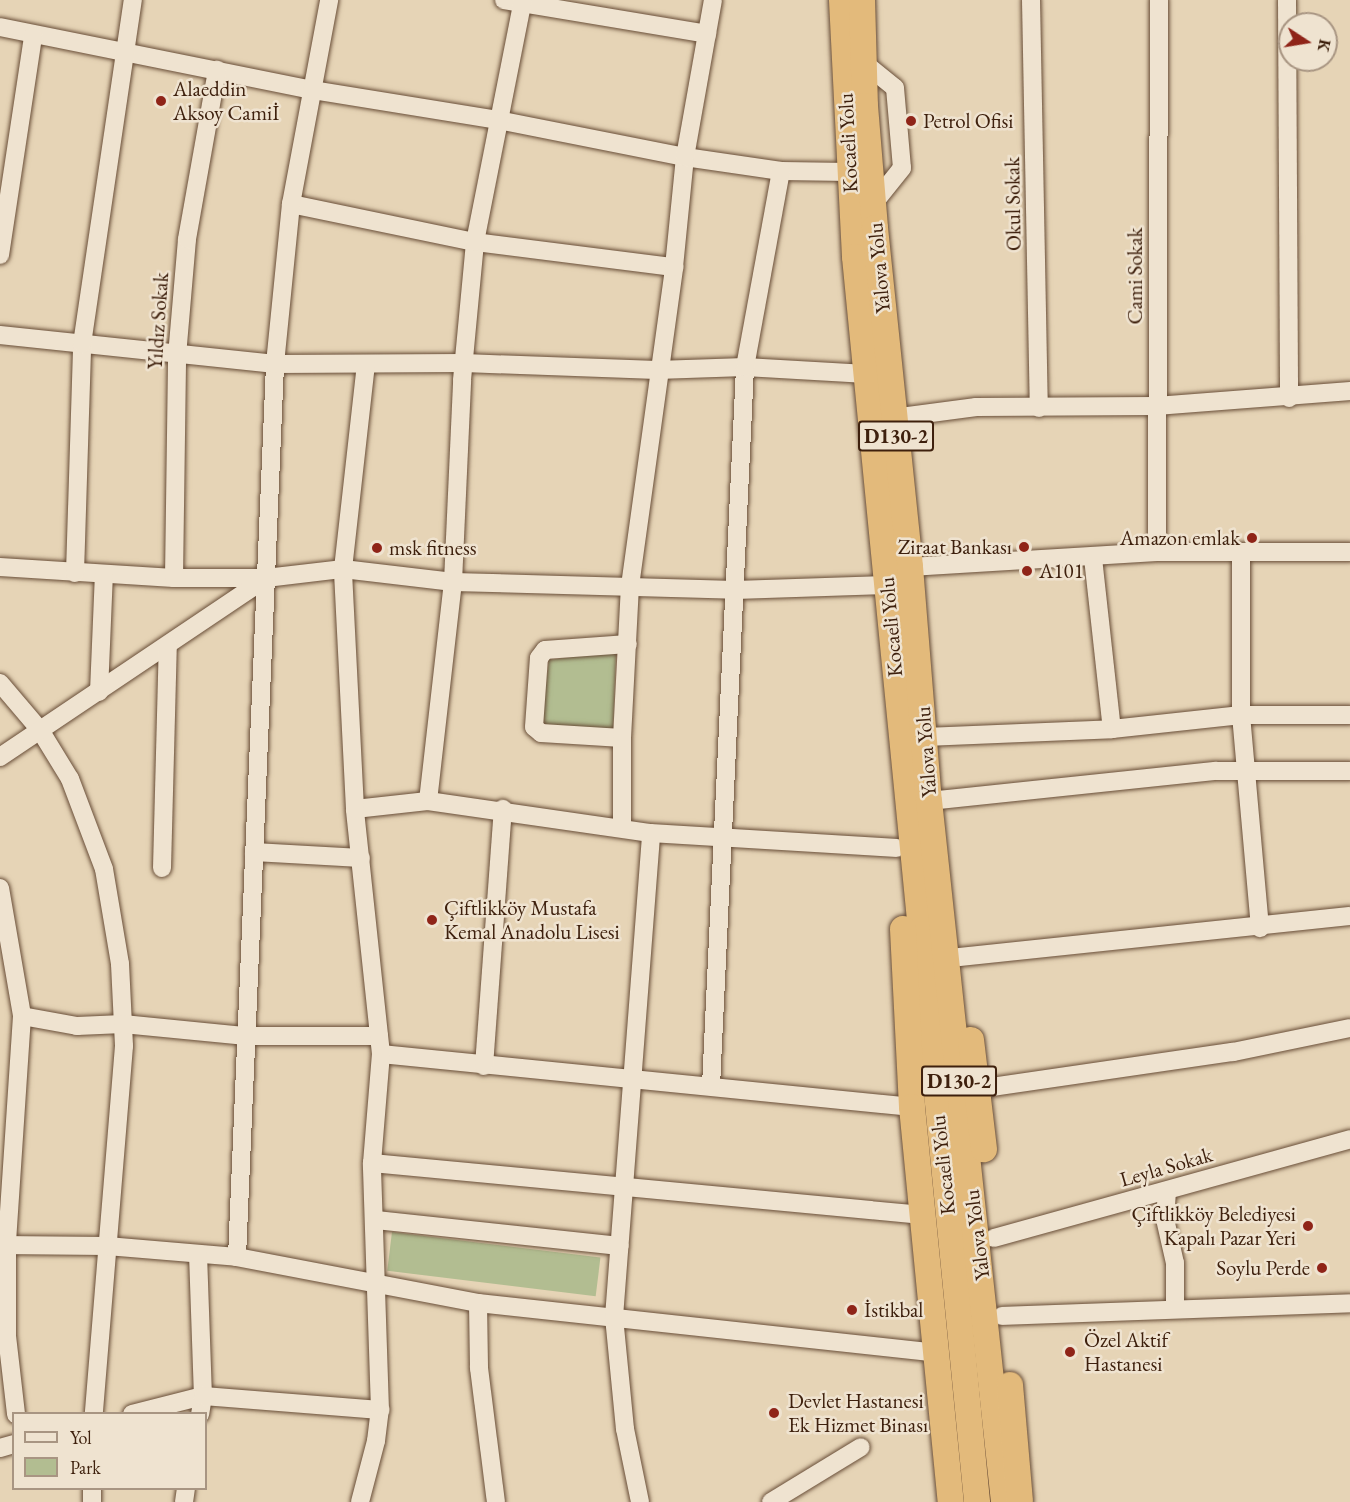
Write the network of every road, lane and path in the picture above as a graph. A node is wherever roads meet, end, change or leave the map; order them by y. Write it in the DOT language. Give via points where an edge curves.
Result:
graph roads {
  1 [pos="133,0"];
  2 [pos="329,0"];
  3 [pos="713,0"];
  4 [pos="842,0"];
  5 [pos="862,0"];
  6 [pos="1031,0"];
  7 [pos="1159,0"];
  8 [pos="1287,0"];
  9 [pos="516,1"];
  10 [pos="0,27"];
  11 [pos="707,34"];
  12 [pos="33,36"];
  13 [pos="124,51"];
  14 [pos="217,70"];
  15 [pos="313,90"];
  16 [pos="498,120"];
  17 [pos="685,157"];
  18 [pos="781,171"];
  19 [pos="849,172"];
  20 [pos="291,204"];
  21 [pos="475,242"];
  22 [pos="0,255"];
  23 [pos="675,267"];
  24 [pos="0,335"];
  25 [pos="82,344"];
  26 [pos="177,356"];
  27 [pos="464,363"];
  28 [pos="275,364"];
  29 [pos="366,364"];
  30 [pos="746,367"];
  31 [pos="657,370"];
  32 [pos="867,374"];
  33 [pos="1350,391"];
  34 [pos="1289,398"];
  35 [pos="1156,406"];
  36 [pos="1039,408"];
  37 [pos="893,418"];
  38 [pos="1157,552"];
  39 [pos="1241,552"];
  40 [pos="1350,552"];
  41 [pos="1093,558"];
  42 [pos="0,567"];
  43 [pos="910,567"];
  44 [pos="343,569"];
  45 [pos="75,573"];
  46 [pos="104,574"];
  47 [pos="174,578"];
  48 [pos="266,578"];
  49 [pos="453,582"];
  50 [pos="886,585"];
  51 [pos="630,586"];
  52 [pos="735,590"];
  53 [pos="628,644"];
  54 [pos="168,645"];
  55 [pos="0,683"];
  56 [pos="99,692"];
  57 [pos="898,711"];
  58 [pos="1241,715"];
  59 [pos="1350,715"];
  60 [pos="1113,729"];
  61 [pos="40,730"];
  62 [pos="925,737"];
  63 [pos="622,738"];
  64 [pos="0,757"];
  65 [pos="1246,771"];
  66 [pos="1350,771"];
  67 [pos="428,801"];
  68 [pos="929,801"];
  69 [pos="355,809"];
  70 [pos="503,809"];
  71 [pos="622,828"];
  72 [pos="651,833"];
  73 [pos="724,835"];
  74 [pos="897,848"];
  75 [pos="254,852"];
  76 [pos="361,858"];
  77 [pos="162,868"];
  78 [pos="938,872"];
  79 [pos="0,888"];
  80 [pos="1350,916"];
  81 [pos="1260,928"];
  82 [pos="959,957"];
  83 [pos="22,1016"];
  84 [pos="123,1024"];
  85 [pos="1350,1028"];
  86 [pos="246,1036"];
  87 [pos="380,1045"];
  88 [pos="484,1066"];
  89 [pos="635,1078"];
  90 [pos="711,1086"];
  91 [pos="978,1089"];
  92 [pos="912,1107"];
  93 [pos="1350,1139"];
  94 [pos="372,1163"];
  95 [pos="627,1187"];
  96 [pos="1167,1191"];
  97 [pos="923,1215"];
  98 [pos="376,1220"];
  99 [pos="994,1238"];
  100 [pos="3,1244"];
  101 [pos="107,1246"];
  102 [pos="620,1246"];
  103 [pos="198,1254"];
  104 [pos="237,1257"];
  105 [pos="375,1283"];
  106 [pos="478,1303"];
  107 [pos="1350,1303"];
  108 [pos="1175,1309"];
  109 [pos="1002,1316"];
  110 [pos="614,1317"];
  111 [pos="937,1353"];
  112 [pos="201,1405"];
  113 [pos="380,1410"];
  114 [pos="16,1412"];
  115 [pos="94,1412"];
  116 [pos="141,1412"];
  117 [pos="861,1447"];
  118 [pos="360,1502"];
  119 [pos="496,1502"];
  120 [pos="640,1502"];
  121 [pos="771,1502"];
  122 [pos="951,1502"];
  123 [pos="977,1502"];
  124 [pos="1004,1502"];
  125 [pos="1020,1502"];
  1 -- 13 [label="street"];
  2 -- 15 [label="street"];
  3 -- 11 [label="street"];
  4 -- 19 [label="highway, Kocaeli̇ Yolu / D130-2"];
  5 -- 37 [label="highway, Yalova Yolu / D130-2" via="874,203"];
  6 -- 36 [label="street, Okul Sokak"];
  7 -- 35 [label="street, Cami Sokak"];
  8 -- 34 [label="street"];
  9 -- 11 [label="street"];
  9 -- 16 [label="street"];
  10 -- 12 [label="street"];
  11 -- 17 [label="street"];
  12 -- 13 [label="street"];
  12 -- 22 [label="street"];
  13 -- 14 [label="street"];
  13 -- 25 [label="street"];
  14 -- 15 [label="street"];
  14 -- 26 [label="street, Yıldız Sokak" via="187,238"];
  15 -- 16 [label="street"];
  15 -- 20 [label="street"];
  16 -- 17 [label="street"];
  16 -- 21 [label="street"];
  17 -- 18 [label="street"];
  17 -- 23 [label="street"];
  18 -- 19 [label="street"];
  18 -- 30 [label="street"];
  19 -- 32 [label="highway, Kocaeli̇ Yolu / D130-2"];
  20 -- 21 [label="street"];
  20 -- 28 [label="street"];
  21 -- 23 [label="street"];
  21 -- 27 [label="street"];
  23 -- 31 [label="street"];
  24 -- 25 [label="street"];
  25 -- 26 [label="street"];
  25 -- 45 [label="street"];
  26 -- 28 [label="street"];
  26 -- 47 [label="street, Yıldız Sokak"];
  27 -- 29 [label="street"];
  27 -- 31 [label="street"];
  27 -- 49 [label="street"];
  28 -- 29 [label="street"];
  28 -- 48 [label="street"];
  29 -- 44 [label="street"];
  30 -- 31 [label="street"];
  30 -- 32 [label="street"];
  30 -- 52 [label="street"];
  31 -- 51 [label="street"];
  32 -- 50 [label="highway, Kocaeli̇ Yolu / D130-2"];
  33 -- 34 [label="street"];
  34 -- 35 [label="street"];
  35 -- 36 [label="street"];
  35 -- 38 [label="street, Cami Sokak"];
  36 -- 37 [label="street" via="976,407"];
  37 -- 43 [label="highway, Yalova Yolu / D130-2"];
  38 -- 39 [label="street"];
  38 -- 41 [label="street"];
  39 -- 40 [label="street"];
  39 -- 58 [label="street"];
  41 -- 43 [label="street"];
  41 -- 60 [label="street"];
  42 -- 45 [label="street"];
  43 -- 62 [label="highway, Yalova Yolu / D130-2"];
  44 -- 48 [label="street"];
  44 -- 49 [label="street"];
  44 -- 69 [label="street"];
  45 -- 46 [label="street"];
  46 -- 47 [label="street"];
  46 -- 56 [label="street"];
  47 -- 48 [label="street"];
  48 -- 54 [label="street"];
  48 -- 75 [label="street"];
  49 -- 51 [label="street"];
  49 -- 67 [label="street"];
  50 -- 52 [label="street"];
  50 -- 57 [label="highway, Kocaeli̇ Yolu / D130-2"];
  51 -- 52 [label="street"];
  51 -- 53 [label="street"];
  52 -- 73 [label="street"];
  53 -- 63 [label="street"];
  53 -- 63 [label="street" via="545,650 539,658 534,727 541,733"];
  54 -- 56 [label="street"];
  54 -- 77 [label="street"];
  55 -- 61 [label="street"];
  56 -- 61 [label="street"];
  57 -- 74 [label="highway"];
  57 -- 123 [label="highway, Kocaeli̇ Yolu / D130-2"];
  58 -- 59 [label="street"];
  58 -- 60 [label="street"];
  58 -- 65 [label="street"];
  60 -- 62 [label="street"];
  61 -- 64 [label="street"];
  61 -- 84 [label="street" via="70,779 104,869 120,964"];
  62 -- 68 [label="highway, Yalova Yolu / D130-2"];
  63 -- 71 [label="street"];
  65 -- 66 [label="street"];
  65 -- 68 [label="street"];
  65 -- 81 [label="street"];
  67 -- 69 [label="street"];
  67 -- 70 [label="street"];
  68 -- 78 [label="highway, Yalova Yolu / D130-2"];
  69 -- 76 [label="street"];
  70 -- 71 [label="street"];
  70 -- 88 [label="street"];
  71 -- 72 [label="street"];
  72 -- 73 [label="street"];
  72 -- 89 [label="street"];
  73 -- 74 [label="street"];
  73 -- 90 [label="street"];
  74 -- 92 [label="highway"];
  75 -- 76 [label="street"];
  75 -- 86 [label="street"];
  76 -- 87 [label="street"];
  78 -- 82 [label="highway"];
  78 -- 124 [label="highway, Yalova Yolu / D130-2"];
  79 -- 83 [label="street"];
  80 -- 81 [label="street"];
  81 -- 82 [label="street"];
  82 -- 91 [label="highway"];
  83 -- 84 [label="street" via="77,1026"];
  83 -- 100 [label="street"];
  84 -- 86 [label="street"];
  84 -- 101 [label="street"];
  85 -- 91 [label="street" via="1233,1052"];
  86 -- 87 [label="street"];
  86 -- 104 [label="street"];
  87 -- 88 [label="street"];
  87 -- 94 [label="street"];
  88 -- 89 [label="street"];
  89 -- 90 [label="street"];
  89 -- 95 [label="street"];
  90 -- 92 [label="street"];
  91 -- 99 [label="highway"];
  92 -- 97 [label="highway"];
  93 -- 96 [label="street, Leyla Sokak"];
  94 -- 95 [label="street"];
  94 -- 98 [label="street"];
  95 -- 97 [label="street"];
  95 -- 102 [label="street"];
  96 -- 99 [label="street, Leyla Sokak"];
  96 -- 108 [label="street" via="1165,1219 1175,1263"];
  97 -- 111 [label="highway"];
  98 -- 102 [label="street"];
  98 -- 105 [label="street"];
  99 -- 109 [label="highway"];
  100 -- 101 [label="street"];
  100 -- 114 [label="street" via="7,1336"];
  101 -- 103 [label="street"];
  101 -- 115 [label="street"];
  102 -- 110 [label="street"];
  103 -- 104 [label="street"];
  103 -- 112 [label="street"];
  104 -- 105 [label="street"];
  105 -- 106 [label="street"];
  105 -- 113 [label="street"];
  106 -- 110 [label="street"];
  106 -- 119 [label="street" via="479,1368"];
  107 -- 108 [label="street"];
  108 -- 109 [label="street"];
  109 -- 125 [label="highway"];
  110 -- 111 [label="street" via="719,1332"];
  110 -- 120 [label="street" via="625,1429"];
  111 -- 122 [label="highway"];
  112 -- 113 [label="street"];
  112 -- 116 [label="street"];
  113 -- 118 [label="street"];
  117 -- 121 [label="street"];
}
